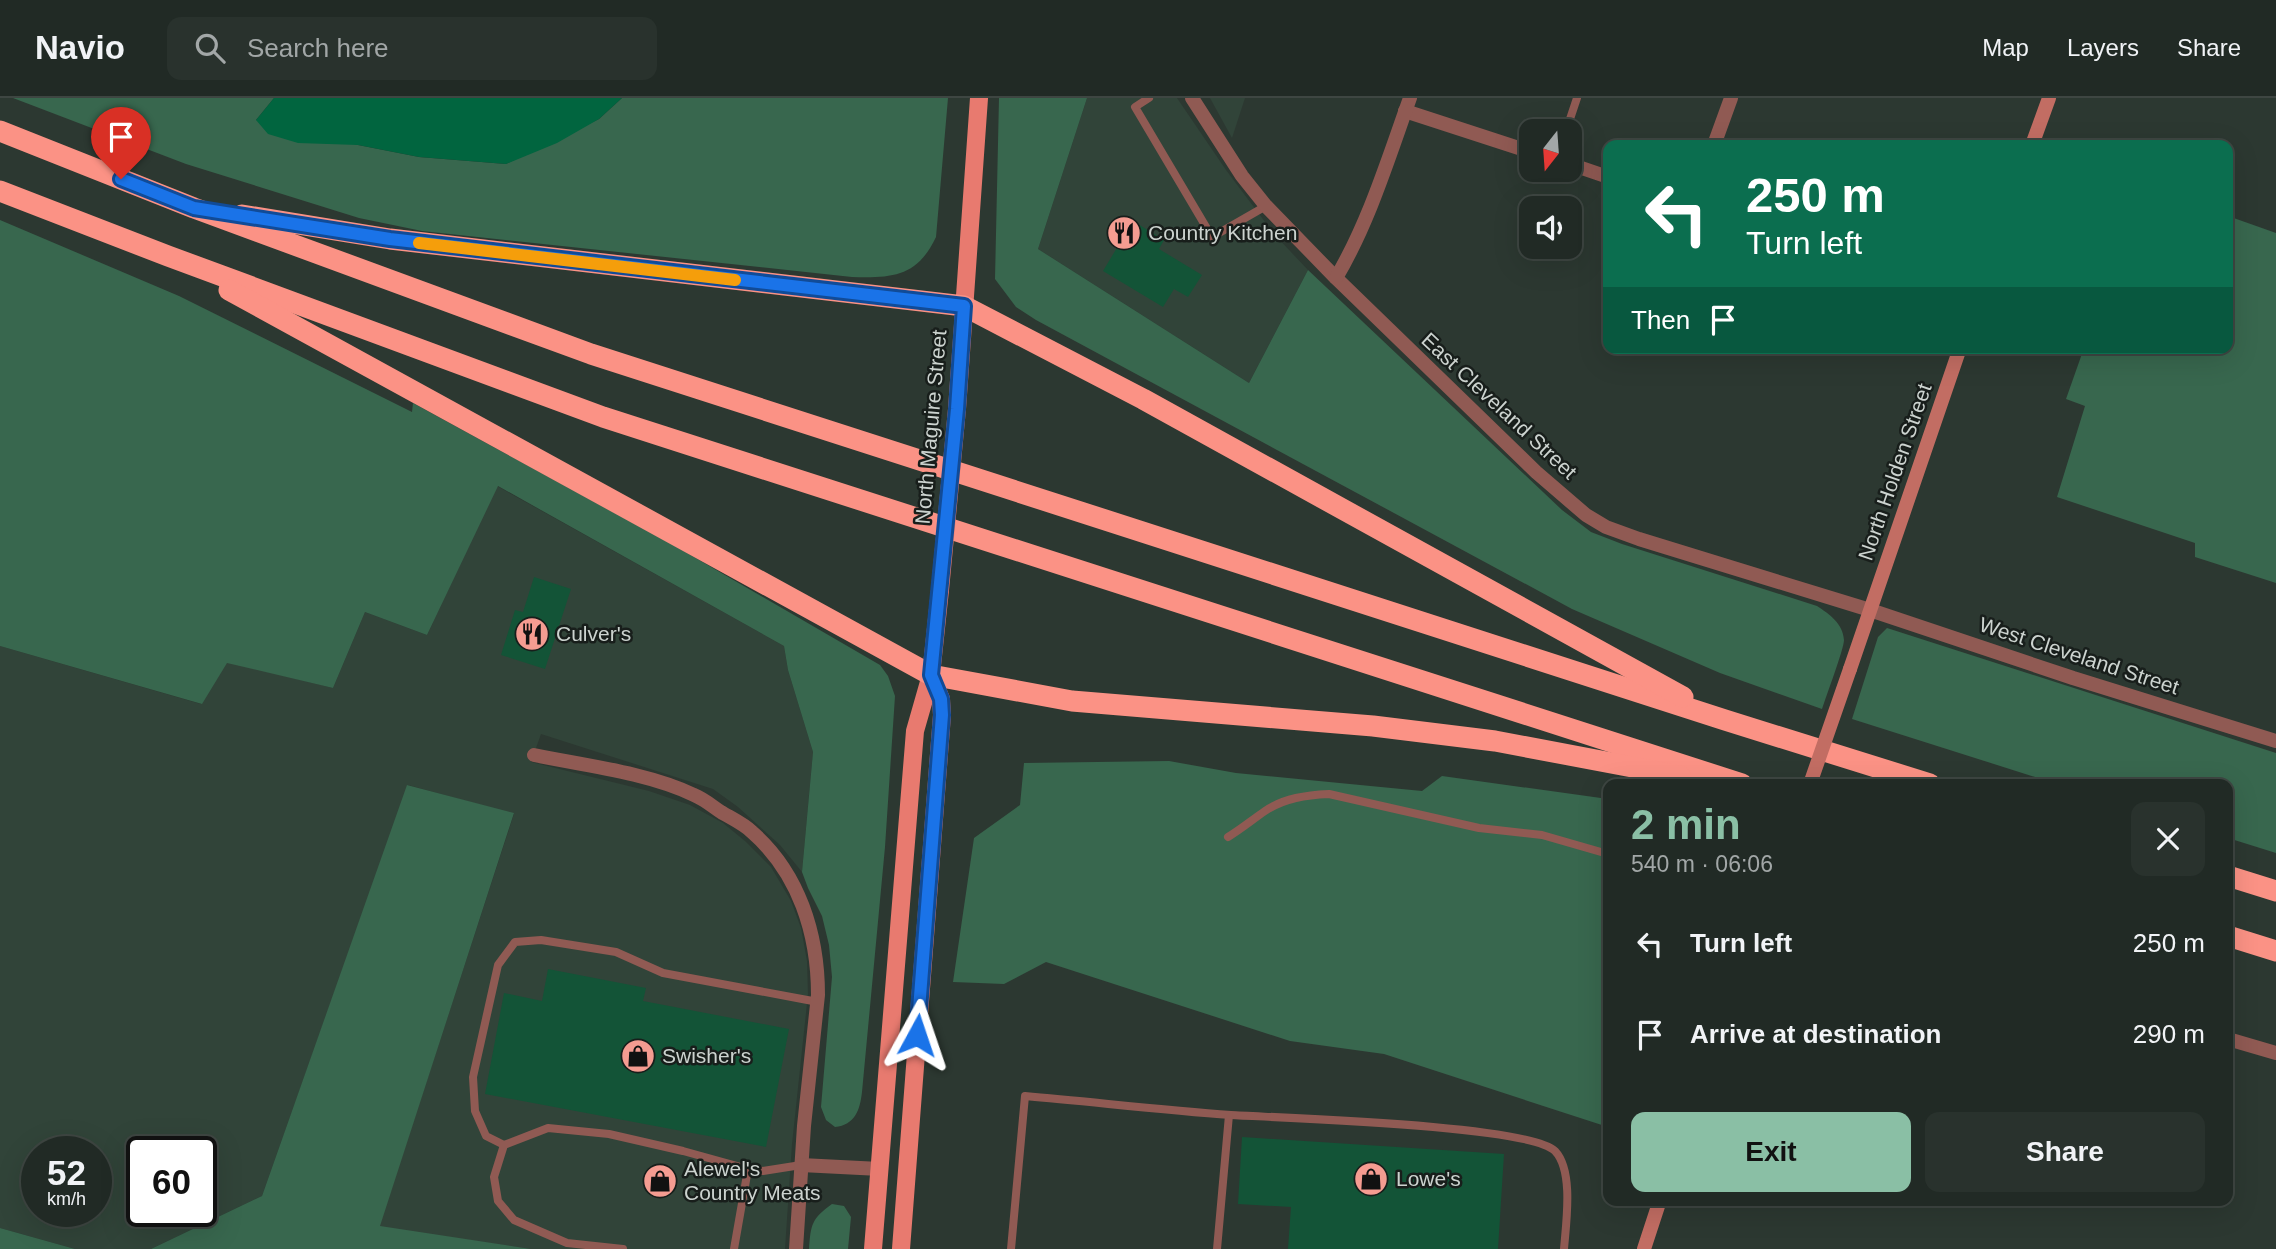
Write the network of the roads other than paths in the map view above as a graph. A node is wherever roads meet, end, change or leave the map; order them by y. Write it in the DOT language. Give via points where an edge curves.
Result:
graph roads {
  1 [pos="979,98"];
  2 [pos="1149,98"];
  3 [pos="1192,98"];
  4 [pos="1577,98"];
  5 [pos="1731,98"];
  6 [pos="2049,98"];
  7 [pos="1408,104"];
  8 [pos="1570,119"];
  9 [pos="0,131"];
  10 [pos="1716,140"];
  11 [pos="2034,140"];
  12 [pos="1519,147"];
  13 [pos="1582,168"];
  14 [pos="1603,175"];
  15 [pos="0,191"];
  16 [pos="1266,206"];
  17 [pos="194,208"];
  18 [pos="168,256"];
  19 [pos="1336,278"];
  20 [pos="964,306"];
  21 [pos="1958,354"];
  22 [pos="1870,610"];
  23 [pos="931,675"];
  24 [pos="1725,720"];
  25 [pos="2276,741"];
  26 [pos="534,755"];
  27 [pos="1696,779"];
  28 [pos="1726,779"];
  29 [pos="1812,779"];
  30 [pos="1914,779"];
  31 [pos="1228,837"];
  32 [pos="1603,853"];
  33 [pos="2233,878"];
  34 [pos="2276,891"];
  35 [pos="2233,938"];
  36 [pos="2276,951"];
  37 [pos="818,1002"];
  38 [pos="2233,1040"];
  39 [pos="2276,1053"];
  40 [pos="1229,1115"];
  41 [pos="504,1145"];
  42 [pos="801,1165"];
  43 [pos="748,1169"];
  44 [pos="880,1169"];
  45 [pos="1658,1206"];
  46 [pos="623,1249"];
  47 [pos="733,1249"];
  48 [pos="796,1249"];
  49 [pos="873,1249"];
  50 [pos="901,1249"];
  51 [pos="1011,1249"];
  52 [pos="1217,1249"];
  53 [pos="1564,1249"];
  54 [pos="1644,1249"];
  1 -- 20 [label="main road, North Maguire Street"];
  2 -- 16 [label="lane" via="1135,107 1212,237"];
  3 -- 16 [label="street, East Cleveland Street"];
  4 -- 8 [label="lane"];
  5 -- 10 [label="street"];
  6 -- 11 [label="main road"];
  7 -- 12 [label="street"];
  7 -- 19 [label="street" via="1353,249"];
  9 -- 17 [label="highway"];
  13 -- 14 [label="street"];
  15 -- 18 [label="highway"];
  16 -- 19 [label="street, East Cleveland Street"];
  17 -- 20 [label="highway" via="390,239"];
  17 -- 24 [label="highway" via="591,354"];
  18 -- 23 [label="highway"];
  18 -- 28 [label="highway" via="603,417"];
  19 -- 22 [label="street, East Cleveland Street" via="1536,472 1606,527"];
  20 -- 23 [label="main road, North Maguire Street, bridge"];
  20 -- 24 [label="highway" via="1143,399"];
  21 -- 22 [label="main road, North Holden Street"];
  22 -- 25 [label="street, West Cleveland Street"];
  22 -- 29 [label="main road, North Holden Street, bridge"];
  23 -- 27 [label="highway" via="1072,701 1495,741"];
  23 -- 44 [label="main road, North Maguire Street" via="915,731"];
  23 -- 50 [label="main road, North Maguire Street" via="942,715"];
  24 -- 30 [label="highway"];
  26 -- 37 [label="street" via="668,785 695,795 752,831 794,883 806,911 818,973"];
  31 -- 32 [label="lane" via="1289,800 1329,794 1479,828 1542,835"];
  33 -- 34 [label="highway"];
  35 -- 36 [label="highway"];
  37 -- 41 [label="lane" via="663,973 616,952 541,940 515,942 498,965 473,1077 475,1111 486,1136"];
  37 -- 42 [label="street"];
  38 -- 39 [label="street"];
  40 -- 51 [label="lane" via="1025,1096"];
  40 -- 52 [label="lane"];
  40 -- 53 [label="lane" via="1454,1129 1535,1141 1554,1149 1563,1162"];
  41 -- 43 [label="lane" via="548,1128 597,1133"];
  41 -- 46 [label="lane" via="494,1177 498,1201 514,1220 567,1242"];
  42 -- 43 [label="lane"];
  42 -- 44 [label="street"];
  42 -- 48 [label="street"];
  43 -- 47 [label="lane"];
  44 -- 49 [label="main road, North Maguire Street"];
  45 -- 54 [label="main road"];
}
